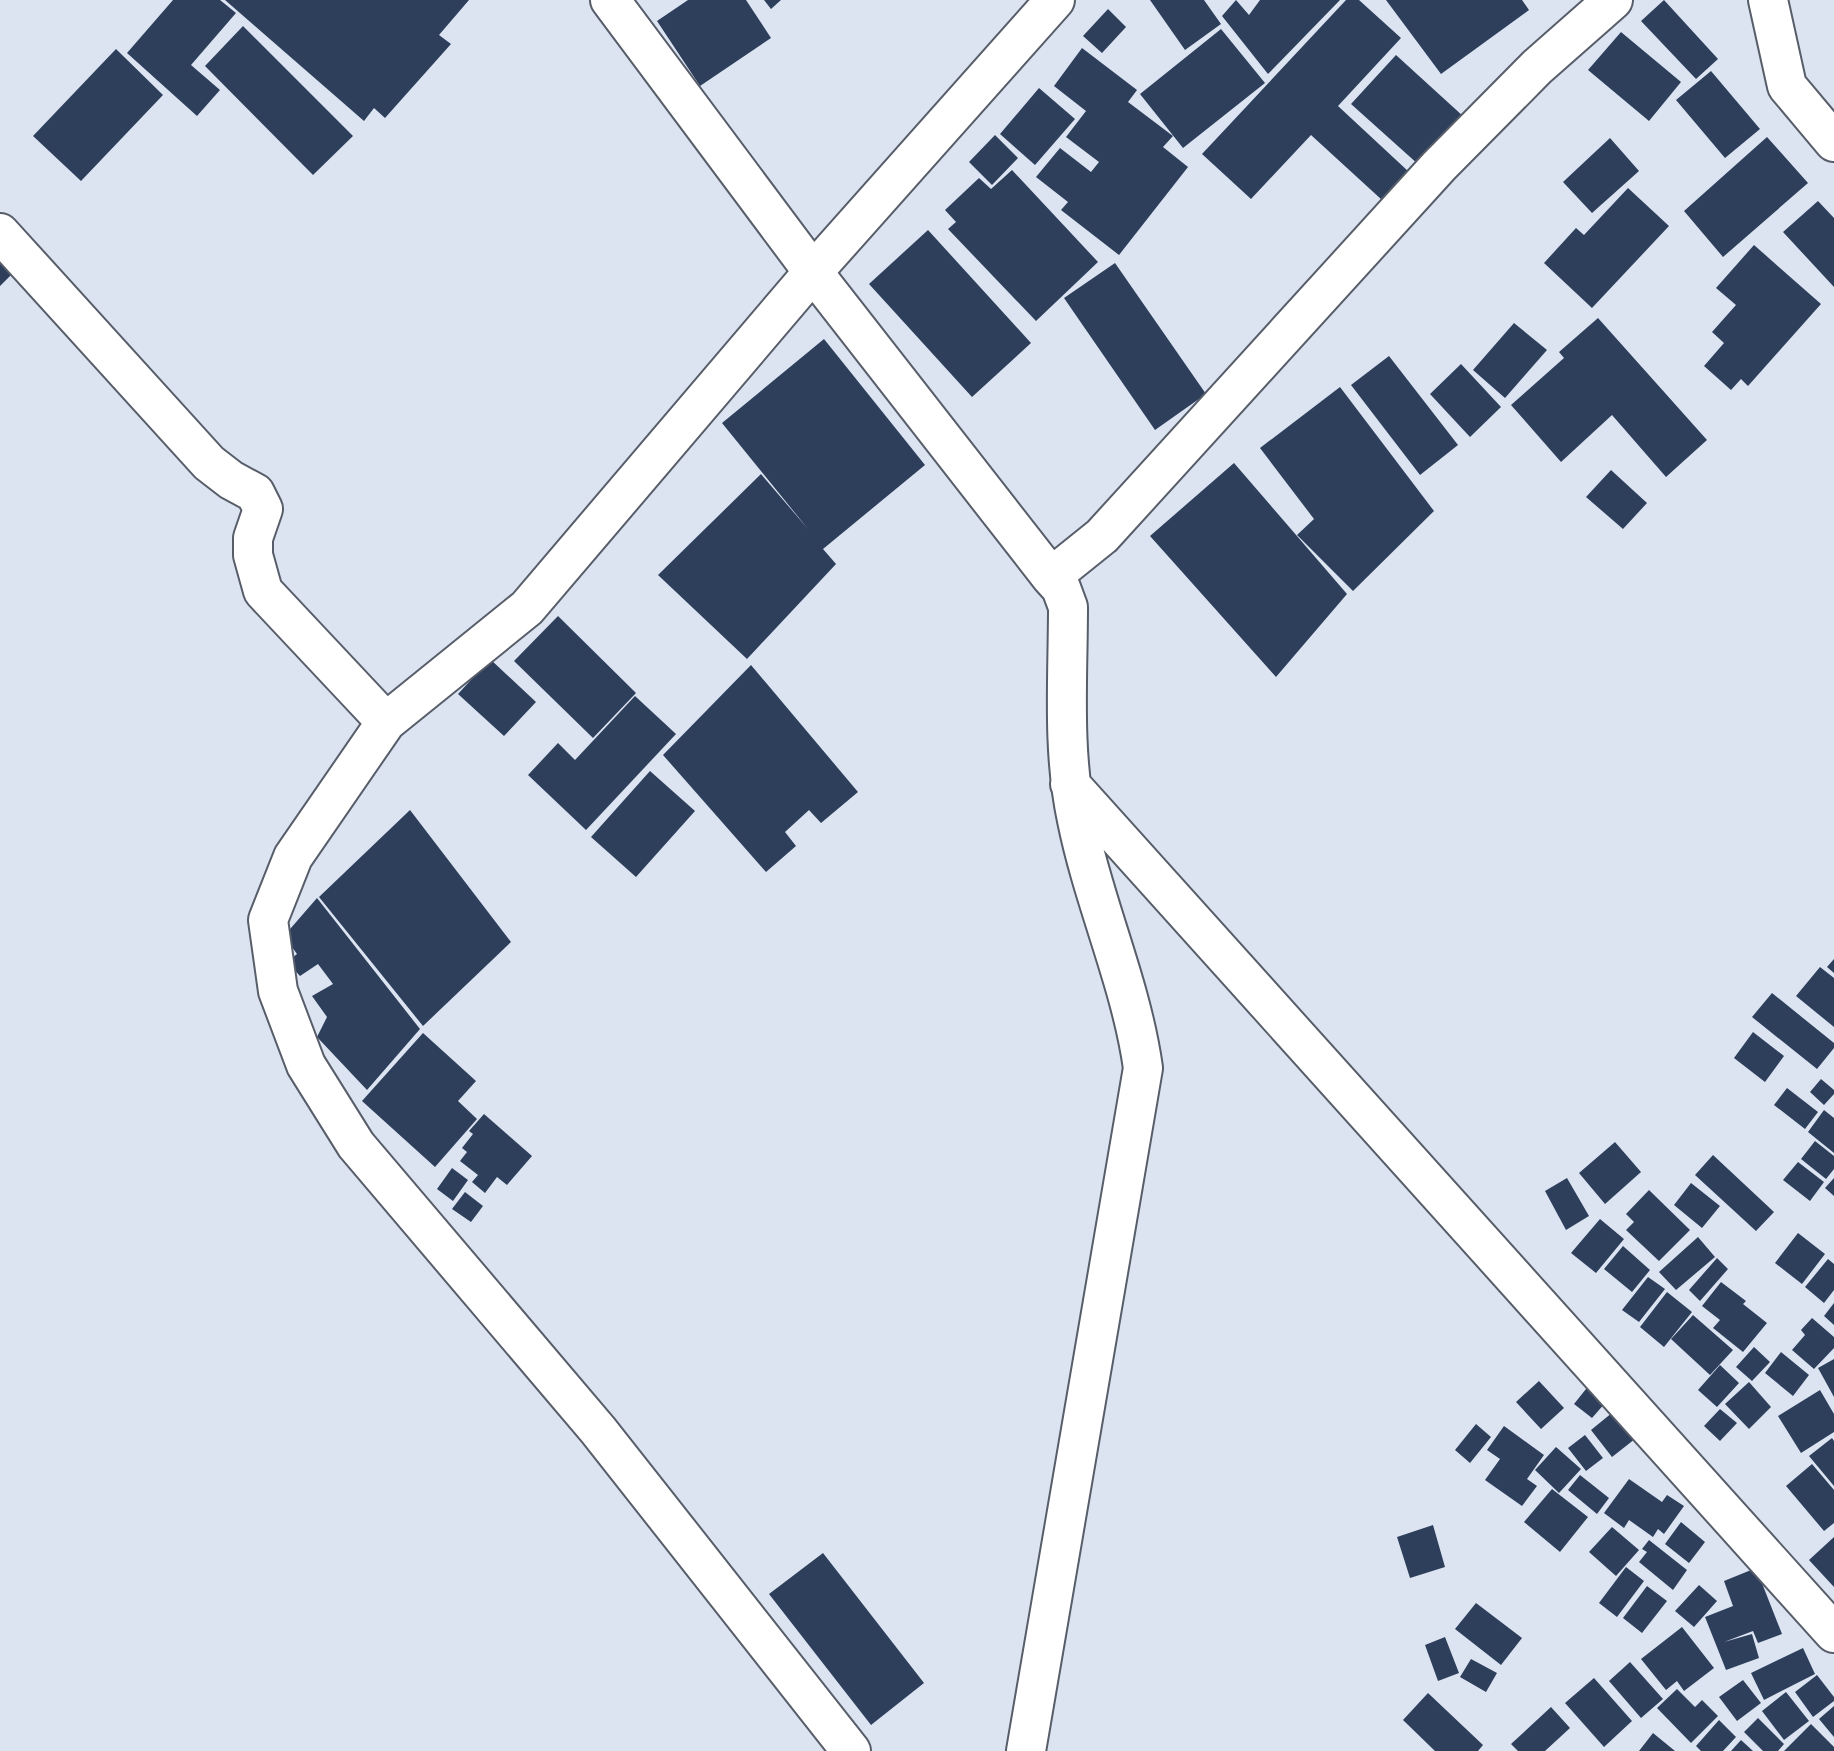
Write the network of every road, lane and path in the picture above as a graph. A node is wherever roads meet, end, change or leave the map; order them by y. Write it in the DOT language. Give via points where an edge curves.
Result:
graph roads {
  1 [pos="610,0"];
  2 [pos="1055,0"];
  3 [pos="1612,0"];
  4 [pos="1768,0"];
  5 [pos="1834,142"];
  6 [pos="0,233"];
  7 [pos="813,272"];
  8 [pos="1051,577"];
  9 [pos="386,722"];
  10 [pos="1070,784"];
  11 [pos="1834,1633"];
  12 [pos="851,1751"];
  13 [pos="1026,1751"];
  1 -- 7 [label="street"];
  2 -- 7 [label="street"];
  3 -- 8 [label="street" via="1537,67 1440,166 1102,536"];
  4 -- 5 [label="street" via="1787,86"];
  6 -- 9 [label="street" via="209,463 255,493 263,509 253,538 253,555 263,591"];
  7 -- 8 [label="street"];
  7 -- 9 [label="street" via="527,608"];
  8 -- 10 [label="street" via="1068,607"];
  9 -- 12 [label="street" via="293,857 268,920 278,991 306,1065 356,1145 598,1430"];
  10 -- 11 [label="street"];
  10 -- 13 [label="street" via="1077,823 1138,1029 1143,1068"];
}
